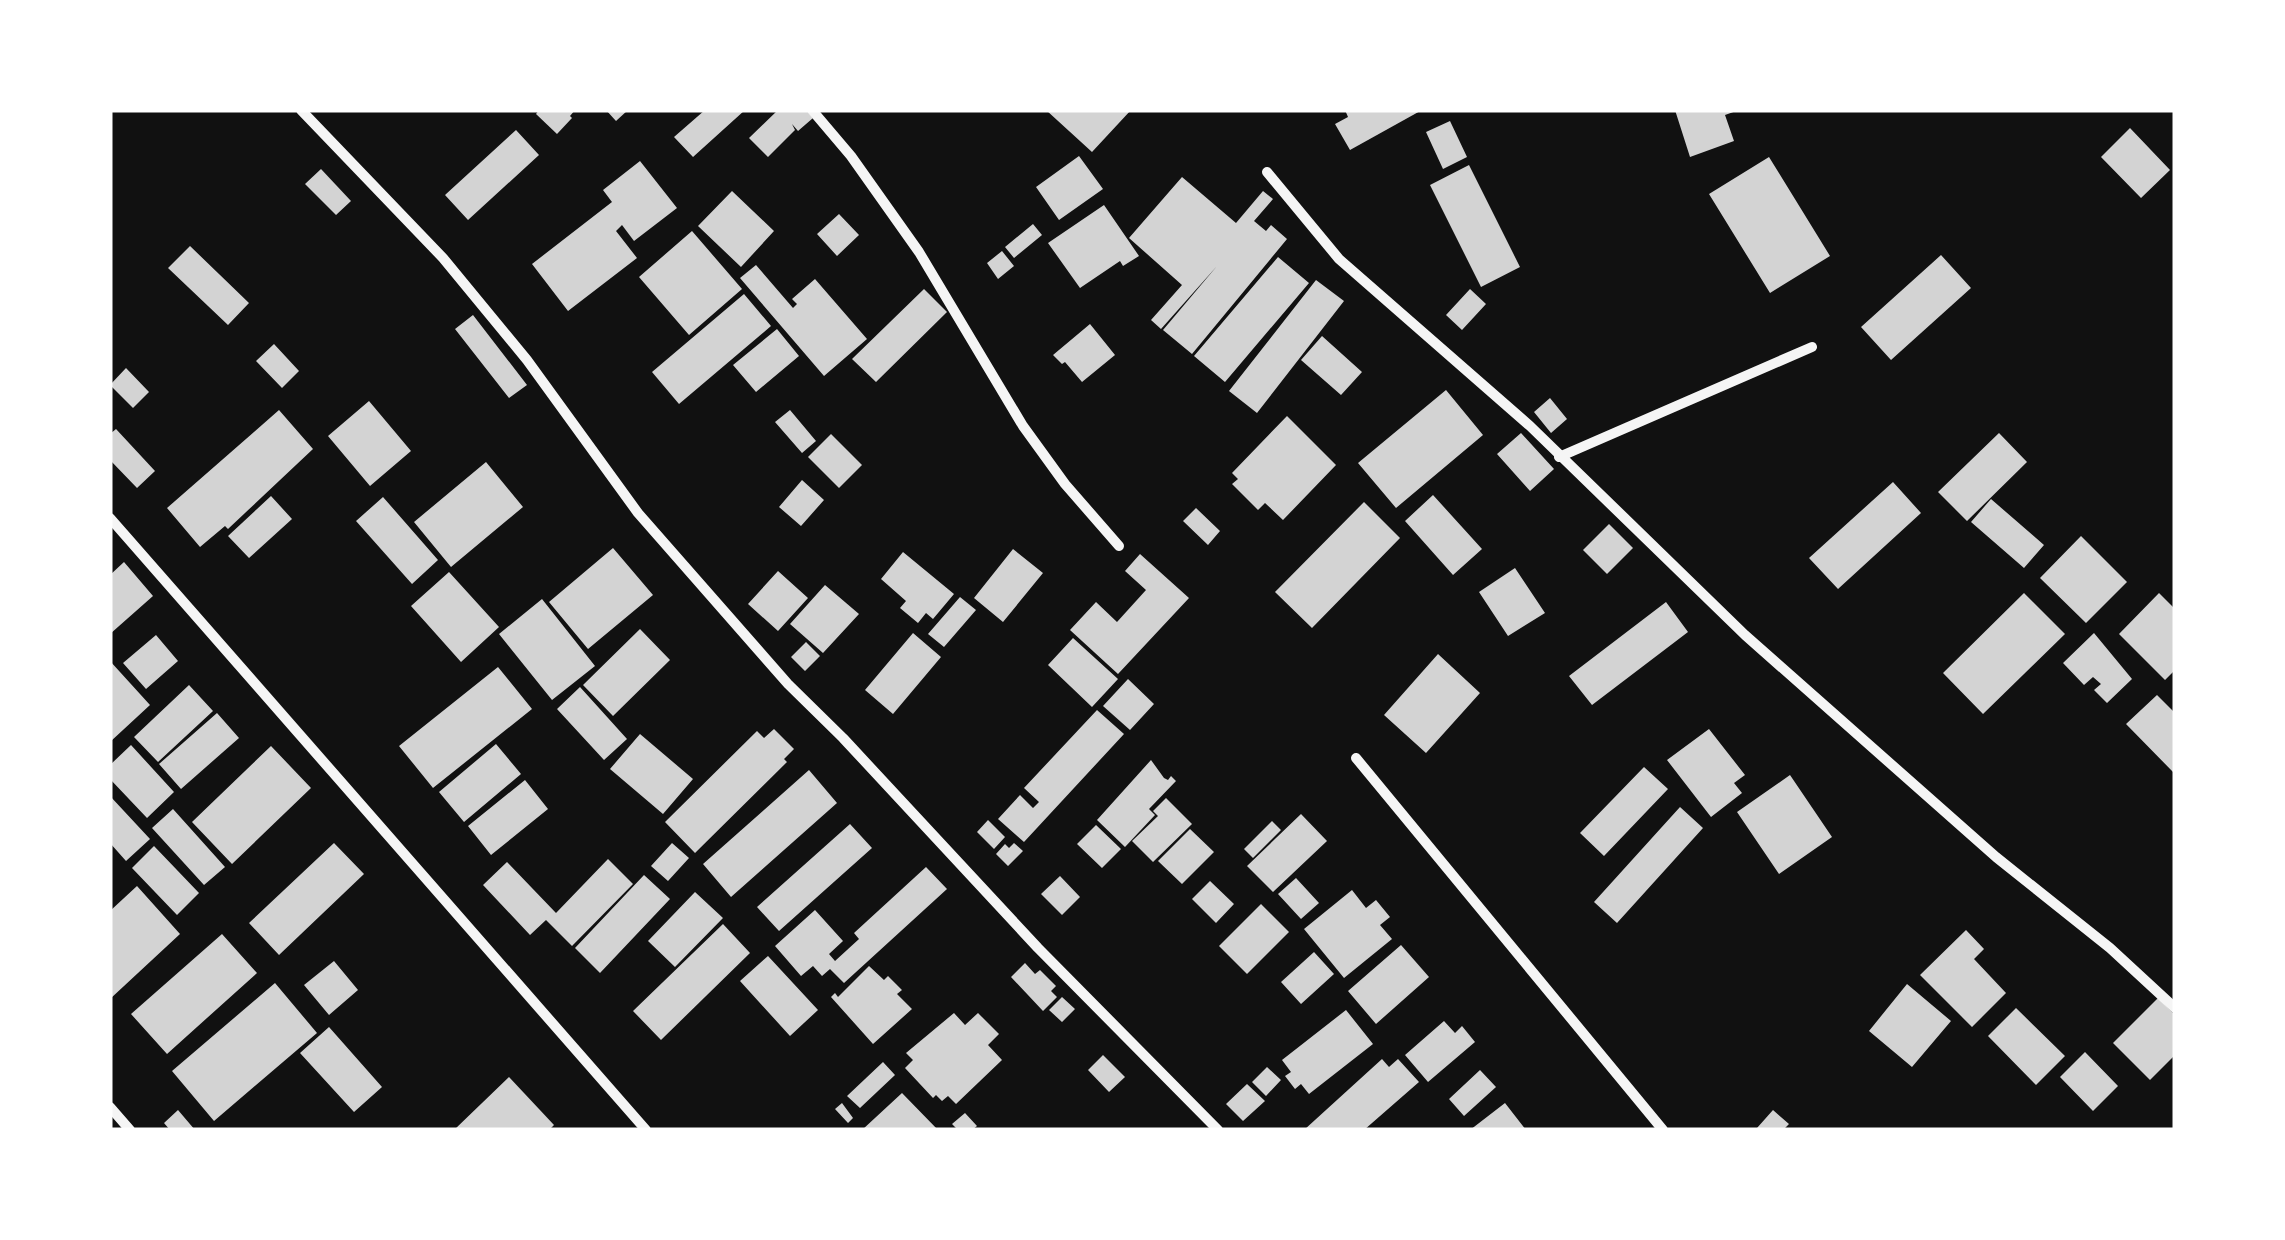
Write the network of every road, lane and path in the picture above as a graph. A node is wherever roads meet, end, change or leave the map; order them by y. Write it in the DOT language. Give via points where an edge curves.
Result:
graph roads {
  1 [pos="301,110"];
  2 [pos="812,110"];
  3 [pos="1267,172"];
  4 [pos="1812,347"];
  5 [pos="1559,456"];
  6 [pos="110,518"];
  7 [pos="1120,546"];
  8 [pos="1356,758"];
  9 [pos="2175,1008"];
  10 [pos="110,1107"];
  11 [pos="130,1130"];
  12 [pos="646,1130"];
  13 [pos="1218,1130"];
  14 [pos="1663,1130"];
  1 -- 13 [label="street" via="442,258 638,513 788,684"];
  2 -- 7 [label="street" via="919,252 1023,426"];
  3 -- 5 [label="street" via="1339,259"];
  4 -- 5 [label="street"];
  5 -- 9 [label="street" via="1745,635"];
  6 -- 12 [label="street"];
  8 -- 14 [label="street"];
  10 -- 11 [label="street"];
}
